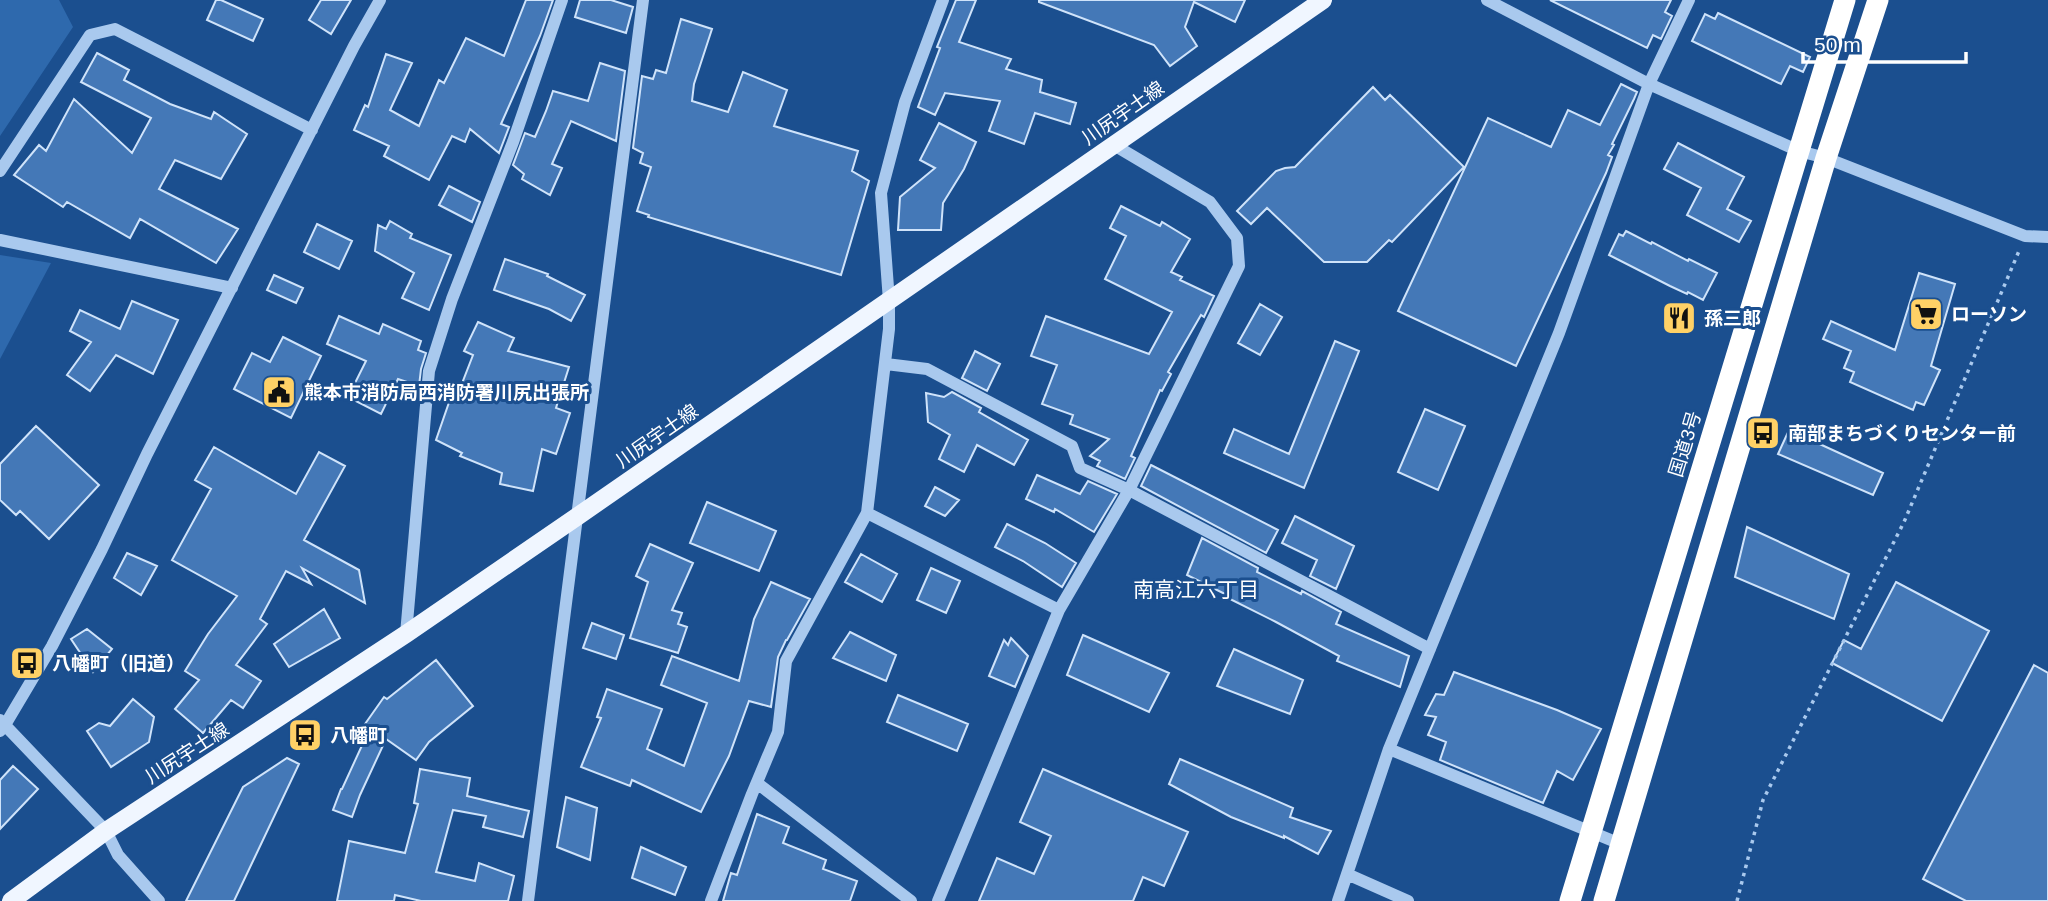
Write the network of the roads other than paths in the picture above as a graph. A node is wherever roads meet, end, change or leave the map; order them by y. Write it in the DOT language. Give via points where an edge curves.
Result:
graph roads {
  1 [pos="380,0"];
  2 [pos="562,0"];
  3 [pos="643,0"];
  4 [pos="943,0"];
  5 [pos="1323,0"];
  6 [pos="1487,0"];
  7 [pos="1689,0"];
  8 [pos="1845,0"];
  9 [pos="1878,0"];
  10 [pos="1649,84"];
  11 [pos="312,130"];
  12 [pos="1114,145"];
  13 [pos="1799,151"];
  14 [pos="1826,158"];
  15 [pos="0,171"];
  16 [pos="2048,237"];
  17 [pos="0,240"];
  18 [pos="232,288"];
  19 [pos="889,301"];
  20 [pos="886,363"];
  21 [pos="1129,490"];
  22 [pos="867,513"];
  23 [pos="578,516"];
  24 [pos="1059,610"];
  25 [pos="406,634"];
  26 [pos="1430,649"];
  27 [pos="2,725"];
  28 [pos="1389,749"];
  29 [pos="757,783"];
  30 [pos="106,831"];
  31 [pos="1590,831"];
  32 [pos="1623,845"];
  33 [pos="1347,874"];
  34 [pos="11,901"];
  35 [pos="159,901"];
  36 [pos="528,901"];
  37 [pos="712,901"];
  38 [pos="911,901"];
  39 [pos="938,901"];
  40 [pos="1338,901"];
  41 [pos="1408,901"];
  42 [pos="1570,901"];
  43 [pos="1604,901"];
  1 -- 11 [label="street"];
  2 -- 25 [label="street" via="429,371"];
  3 -- 23 [label="street"];
  4 -- 19 [label="street" via="905,102 881,193"];
  5 -- 12 [label="main road, 川尻宇土線"];
  6 -- 10 [label="street"];
  7 -- 10 [label="street"];
  8 -- 13 [label="highway, 国道3号"];
  9 -- 14 [label="highway"];
  10 -- 13 [label="street"];
  10 -- 26 [label="street" via="1559,333"];
  11 -- 15 [label="street" via="115,29 90,35"];
  11 -- 18 [label="street"];
  12 -- 19 [label="main road, 川尻宇土線"];
  12 -- 21 [label="street" via="1210,202 1237,239 1239,266"];
  13 -- 14 [label="street"];
  13 -- 31 [label="highway, 国道3号"];
  14 -- 16 [label="street" via="2025,236"];
  14 -- 32 [label="highway"];
  17 -- 18 [label="street"];
  18 -- 27 [label="street" via="52,646"];
  19 -- 20 [label="street"];
  19 -- 23 [label="main road, 川尻宇土線"];
  20 -- 21 [label="street" via="928,369 1072,446 1080,468"];
  20 -- 22 [label="street"];
  21 -- 24 [label="street"];
  21 -- 26 [label="street"];
  22 -- 24 [label="street"];
  22 -- 29 [label="street" via="786,661 778,732"];
  23 -- 25 [label="main road, 川尻宇土線"];
  23 -- 36 [label="street"];
  24 -- 39 [label="street"];
  25 -- 30 [label="main road, 川尻宇土線"];
  26 -- 28 [label="street"];
  27 -- 30 [label="street"];
  28 -- 31 [label="street"];
  28 -- 33 [label="street"];
  29 -- 37 [label="street"];
  29 -- 38 [label="street"];
  30 -- 34 [label="main road, 川尻宇土線"];
  30 -- 35 [label="street" via="118,855"];
  31 -- 32 [label="street"];
  31 -- 42 [label="highway, 国道3号"];
  32 -- 43 [label="highway"];
  33 -- 40 [label="street"];
  33 -- 41 [label="street"];
}
